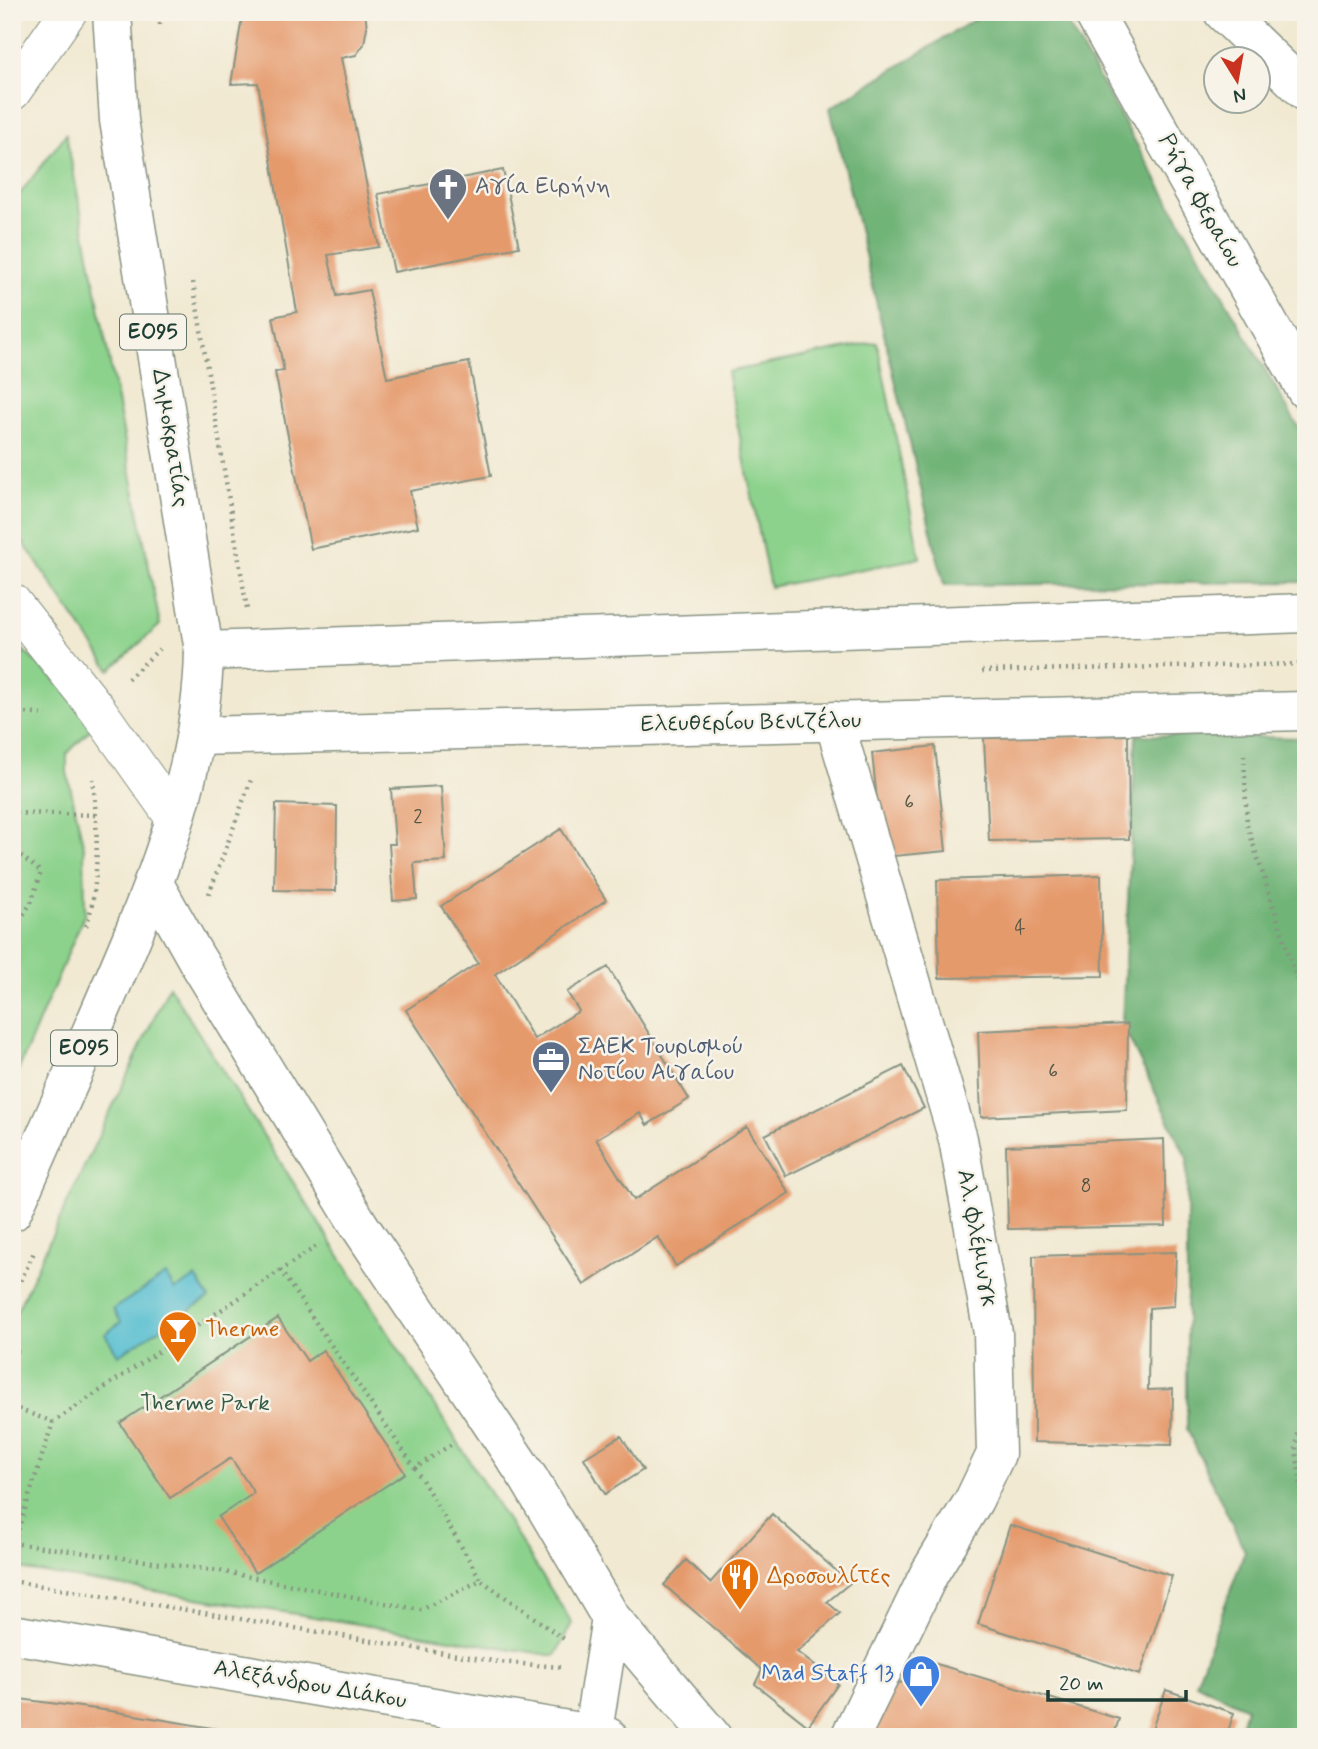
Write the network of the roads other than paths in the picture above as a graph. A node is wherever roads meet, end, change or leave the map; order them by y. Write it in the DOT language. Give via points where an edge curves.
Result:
graph roads {
  1 [pos="68,12"];
  2 [pos="112,12"];
  3 [pos="1093,12"];
  4 [pos="1223,12"];
  5 [pos="12,92"];
  6 [pos="1306,92"];
  7 [pos="1306,390"];
  8 [pos="12,602"];
  9 [pos="1306,613"];
  10 [pos="204,650"];
  11 [pos="1306,710"];
  12 [pos="834,721"];
  13 [pos="196,736"];
  14 [pos="175,819"];
  15 [pos="153,882"];
  16 [pos="12,1212"];
  17 [pos="611,1618"];
  18 [pos="12,1634"];
  19 [pos="598,1736"];
  20 [pos="712,1737"];
  21 [pos="850,1737"];
  1 -- 5 [label="street"];
  2 -- 10 [label="street, Δημοκρατίας / ΕΟ95" via="119,120"];
  3 -- 7 [label="street, Ρήγα Φεραίου"];
  4 -- 6 [label="street"];
  8 -- 14 [label="street" via="97,709"];
  9 -- 10 [label="street"];
  10 -- 13 [label="street, Δημοκρατίας / ΕΟ95"];
  11 -- 12 [label="street, Ελευθερίου Βενιζέλου"];
  12 -- 13 [label="street, Ελευθερίου Βενιζέλου"];
  12 -- 21 [label="street, Αλ. Φλέμινγκ" via="958,1139 993,1333 996,1454 929,1574"];
  13 -- 14 [label="street, Δημοκρατίας / ΕΟ95"];
  14 -- 15 [label="street, ΕΟ95"];
  15 -- 16 [label="street, ΕΟ95"];
  15 -- 17 [label="street" via="359,1225 537,1492"];
  17 -- 19 [label="street"];
  17 -- 20 [label="street"];
  18 -- 19 [label="street, Αλεξάνδρου Διάκου"];
}
